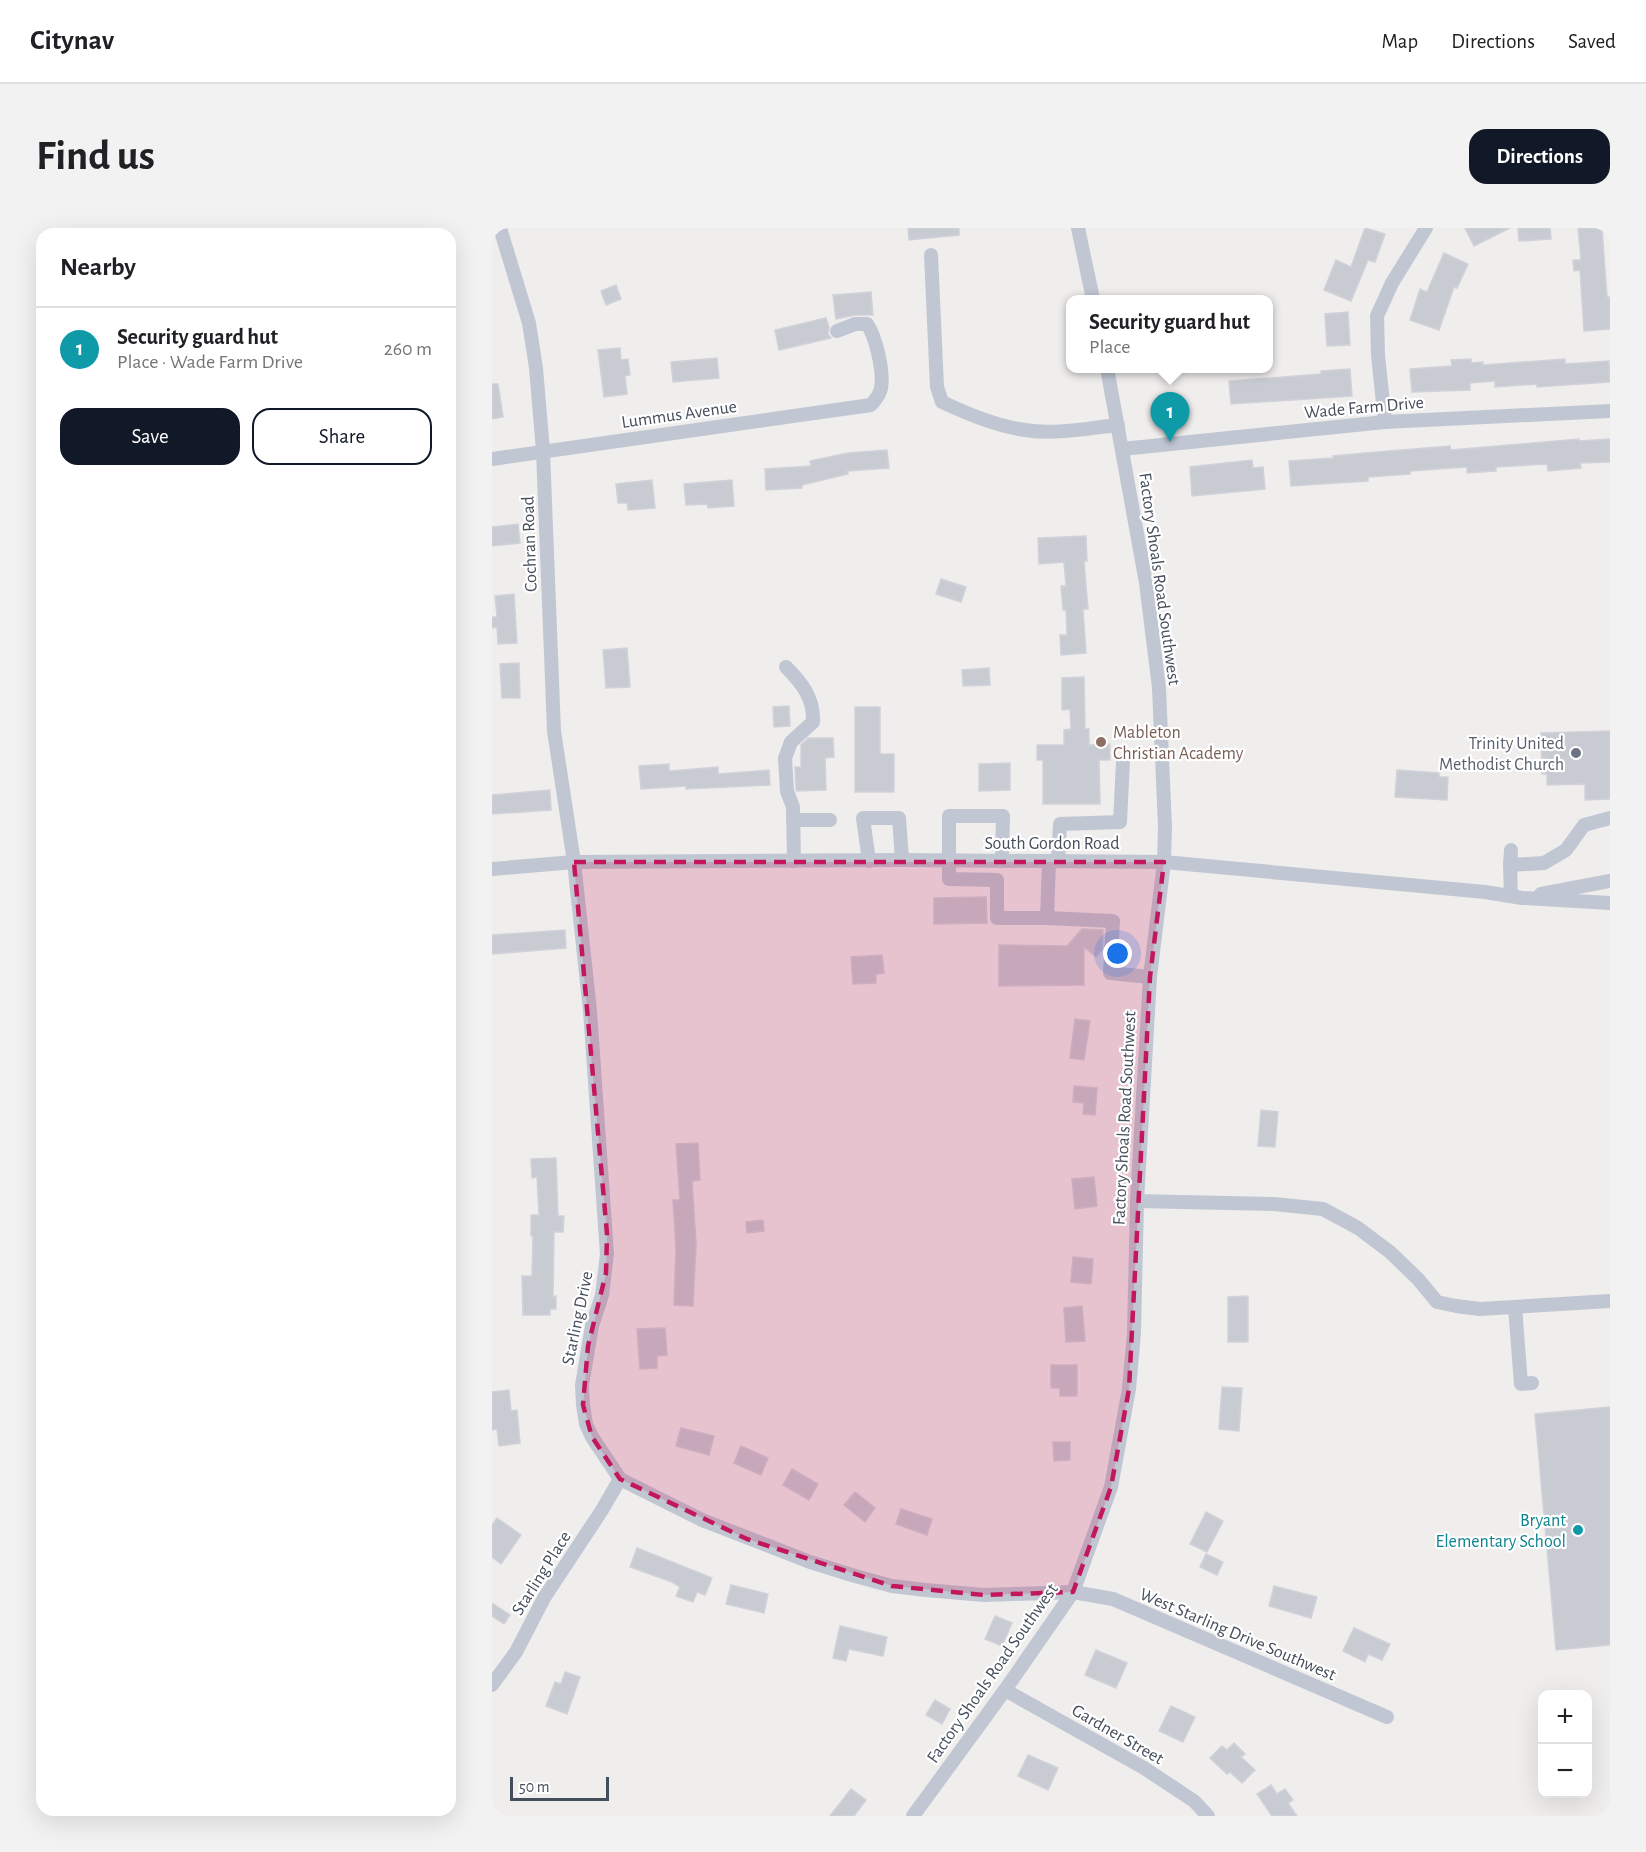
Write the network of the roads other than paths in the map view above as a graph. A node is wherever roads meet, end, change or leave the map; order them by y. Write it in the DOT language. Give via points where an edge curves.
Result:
graph roads {
  1 [pos="500,228"];
  2 [pos="1078,228"];
  3 [pos="1426,228"];
  4 [pos="931,255"];
  5 [pos="1092,295"];
  6 [pos="837,331"];
  7 [pos="1108,373"];
  8 [pos="1610,411"];
  9 [pos="1385,422"];
  10 [pos="1118,425"];
  11 [pos="1122,449"];
  12 [pos="543,451"];
  13 [pos="492,459"];
  14 [pos="786,667"];
  15 [pos="1123,761"];
  16 [pos="1610,818"];
  17 [pos="793,820"];
  18 [pos="830,820"];
  19 [pos="1511,850"];
  20 [pos="902,860"];
  21 [pos="794,861"];
  22 [pos="869,861"];
  23 [pos="949,861"];
  24 [pos="1002,861"];
  25 [pos="1054,861"];
  26 [pos="574,862"];
  27 [pos="1164,862"];
  28 [pos="1510,865"];
  29 [pos="492,869"];
  30 [pos="1610,881"];
  31 [pos="1516,897"];
  32 [pos="1610,903"];
  33 [pos="1047,918"];
  34 [pos="1150,977"];
  35 [pos="1137,1201"];
  36 [pos="1610,1301"];
  37 [pos="1515,1307"];
  38 [pos="1532,1383"];
  39 [pos="620,1479"];
  40 [pos="1073,1592"];
  41 [pos="492,1685"];
  42 [pos="1005,1690"];
  43 [pos="1387,1717"];
  44 [pos="913,1816"];
  45 [pos="1208,1816"];
  1 -- 12 [label="street, Cochran Road" via="528,324"];
  2 -- 5 [label="street"];
  3 -- 9 [label="street" via="1377,316"];
  4 -- 10 [label="street" via="937,387 942,402 973,416 1027,431"];
  6 -- 12 [label="street, Lummus Avenue" via="867,324 874,333 881,388 871,405"];
  7 -- 10 [label="street, Factory Shoals Road Southwest"];
  8 -- 9 [label="street, Wade Farm Drive"];
  9 -- 11 [label="street, Wade Farm Drive"];
  10 -- 11 [label="street, Factory Shoals Road Southwest"];
  11 -- 27 [label="street, Factory Shoals Road Southwest" via="1146,583 1159,688"];
  12 -- 13 [label="street, Lummus Avenue"];
  12 -- 26 [label="street, Cochran Road" via="554,731"];
  14 -- 17 [label="street" via="802,683 813,710 813,722 791,742 785,758"];
  15 -- 25 [label="street" via="1120,822 1060,824"];
  16 -- 28 [label="street" via="1584,825 1566,850 1544,863"];
  17 -- 18 [label="street"];
  17 -- 21 [label="street"];
  19 -- 28 [label="street"];
  20 -- 22 [label="street, South Gordon Road"];
  20 -- 22 [label="street" via="899,818 863,818"];
  20 -- 23 [label="street, South Gordon Road"];
  21 -- 22 [label="street, South Gordon Road"];
  21 -- 26 [label="street, South Gordon Road"];
  23 -- 24 [label="street, South Gordon Road"];
  23 -- 24 [label="street" via="949,816 1003,816"];
  23 -- 33 [label="street" via="949,879 997,880 996,918"];
  24 -- 25 [label="street, South Gordon Road"];
  25 -- 27 [label="street, South Gordon Road"];
  25 -- 33 [label="street"];
  26 -- 29 [label="street, South Gordon Road"];
  26 -- 39 [label="street, Starling Drive" via="590,1011 607,1244 602,1295 586,1356 583,1405 592,1437"];
  27 -- 31 [label="street, South Gordon Road"];
  27 -- 34 [label="street, Factory Shoals Road Southwest"];
  28 -- 31 [label="street"];
  30 -- 31 [label="street"];
  31 -- 32 [label="street, South Gordon Road"];
  33 -- 34 [label="street" via="1113,921 1110,973"];
  34 -- 35 [label="street, Factory Shoals Road Southwest"];
  35 -- 37 [label="street" via="1323,1209 1390,1252 1437,1302 1480,1309"];
  35 -- 40 [label="street, Factory Shoals Road Southwest" via="1129,1389 1111,1486"];
  36 -- 37 [label="street"];
  37 -- 38 [label="street" via="1521,1384"];
  39 -- 40 [label="street" via="720,1528 810,1562 892,1586 984,1595"];
  39 -- 41 [label="street, Starling Place"];
  40 -- 42 [label="street, Factory Shoals Road Southwest"];
  40 -- 43 [label="street, West Starling Drive Southwest" via="1113,1599"];
  42 -- 44 [label="street, Factory Shoals Road Southwest"];
  42 -- 45 [label="street, Gardner Street" via="1144,1768 1194,1801"];
}
